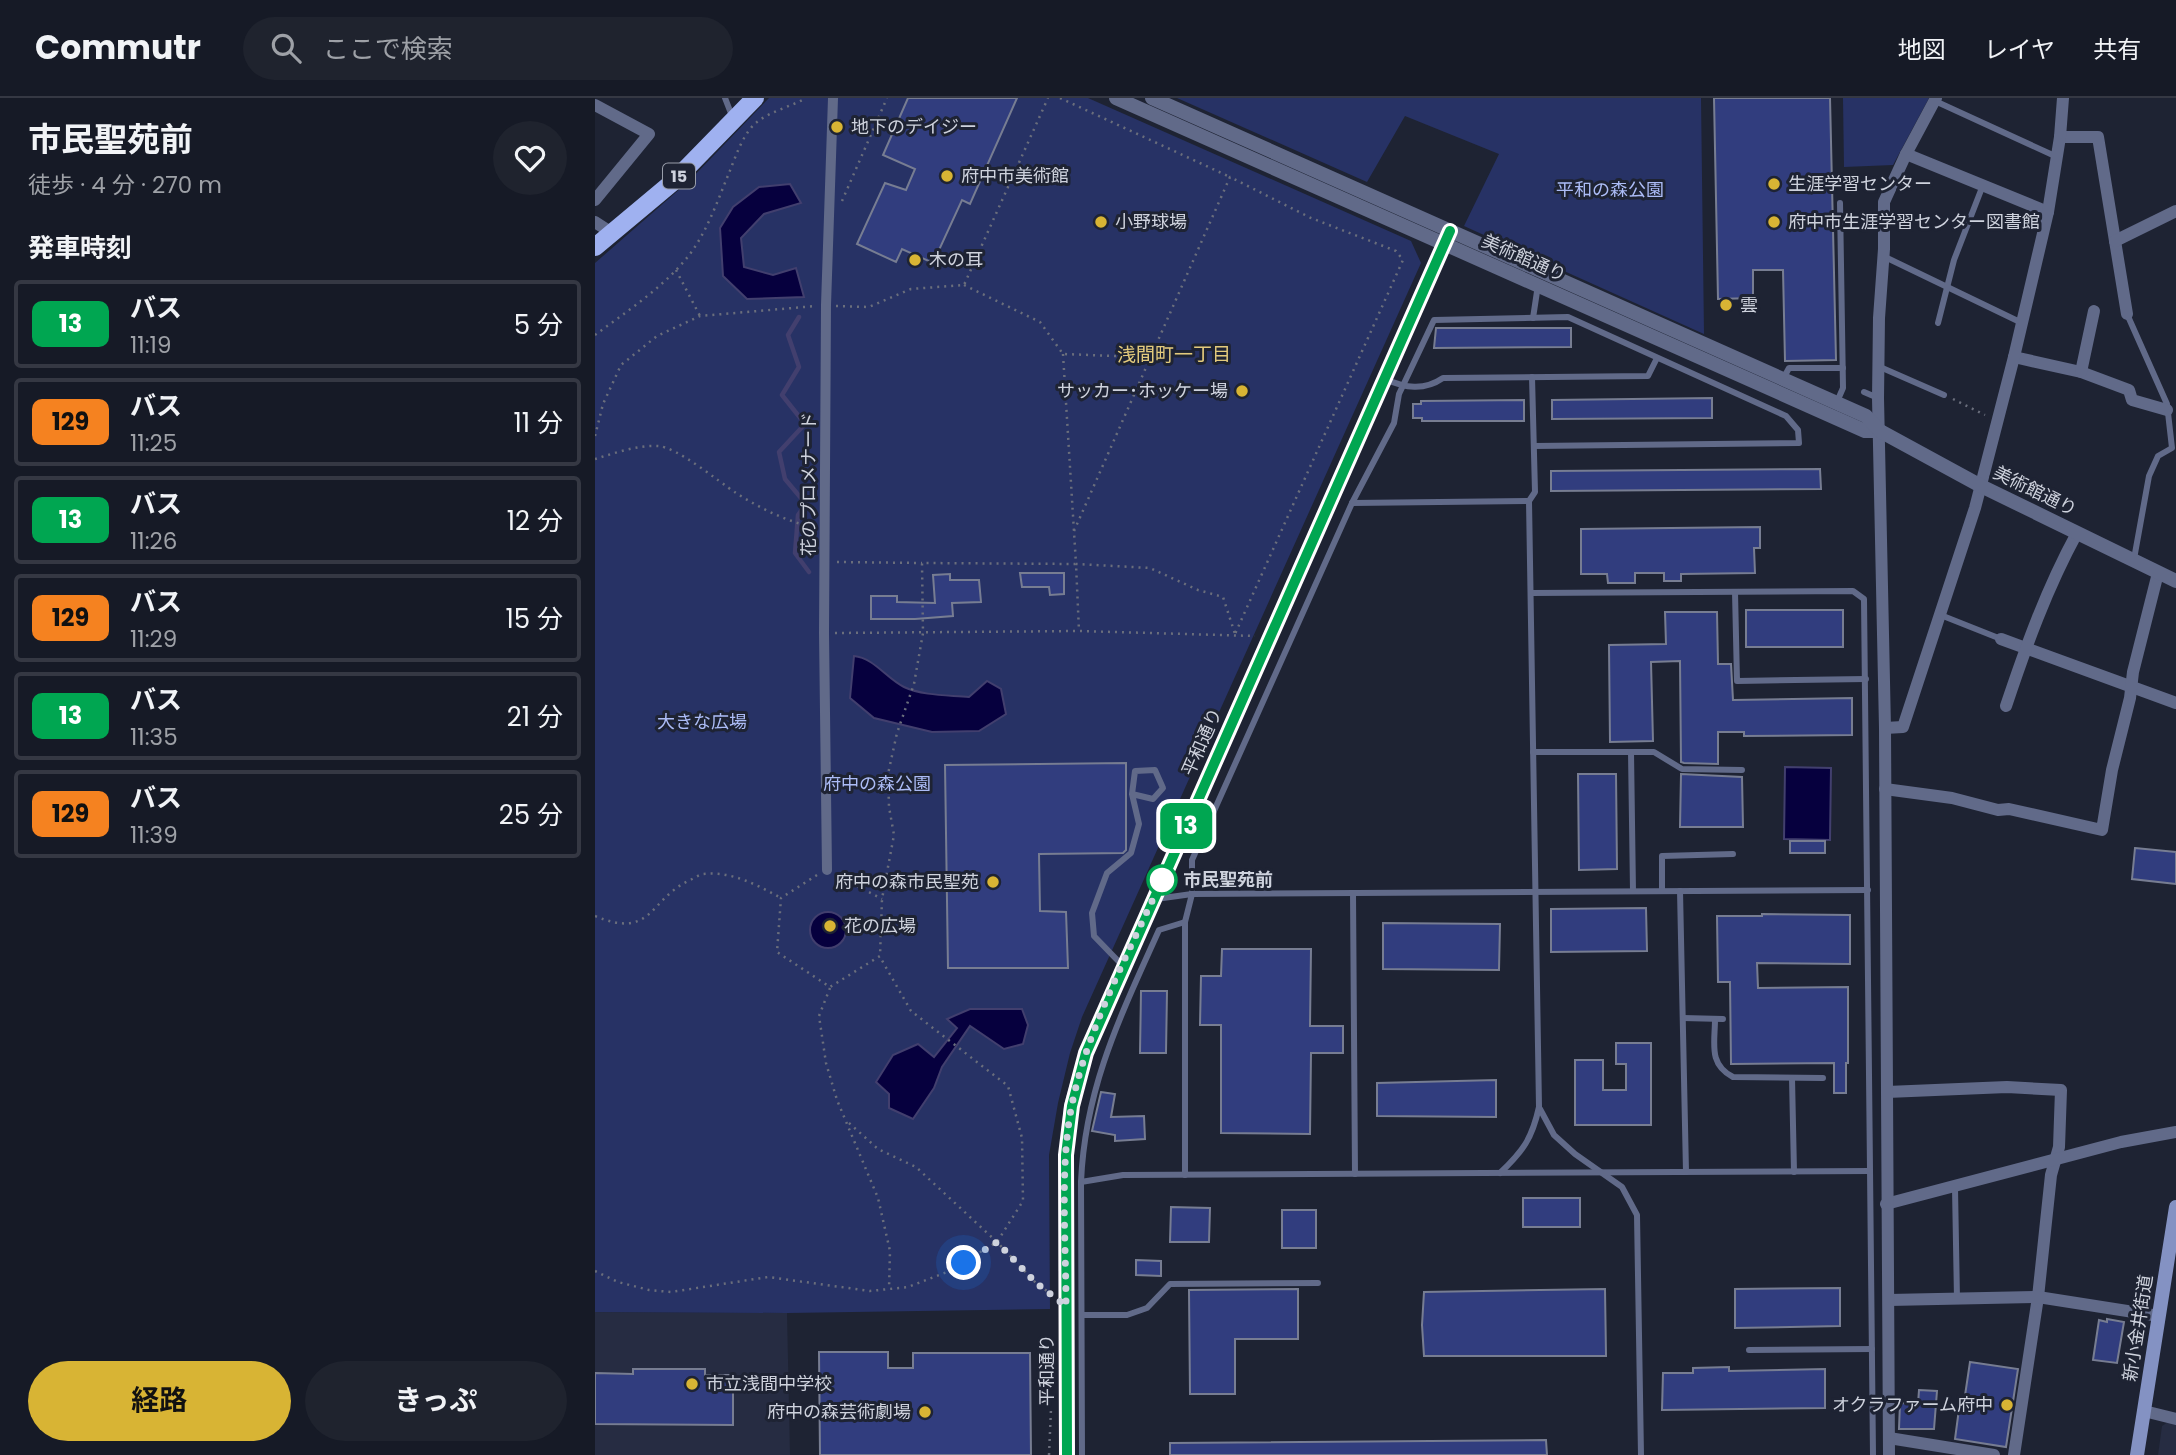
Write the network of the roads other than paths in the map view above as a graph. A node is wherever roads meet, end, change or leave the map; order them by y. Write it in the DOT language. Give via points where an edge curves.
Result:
graph roads {
  1 [pos="725,98"];
  2 [pos="755,98"];
  3 [pos="833,98"];
  4 [pos="1116,98"];
  5 [pos="1152,98"];
  6 [pos="2063,98"];
  7 [pos="1936,99"];
  8 [pos="595,105"];
  9 [pos="734,121"];
  10 [pos="2060,137"];
  11 [pos="1906,154"];
  12 [pos="2055,156"];
  13 [pos="1983,185"];
  14 [pos="595,200"];
  15 [pos="1840,204"];
  16 [pos="2176,211"];
  17 [pos="2048,212"];
  18 [pos="595,222"];
  19 [pos="612,233"];
  20 [pos="1448,237"];
  21 [pos="2115,241"];
  22 [pos="595,247"];
  23 [pos="1883,257"];
  24 [pos="1538,285"];
  25 [pos="1948,288"];
  26 [pos="2094,311"];
  27 [pos="2127,314"];
  28 [pos="1624,316"];
  29 [pos="1533,318"];
  30 [pos="1938,323"];
  31 [pos="2022,323"];
  32 [pos="1682,342"];
  33 [pos="2014,357"];
  34 [pos="1657,358"];
  35 [pos="1671,364"];
  36 [pos="1878,366"];
  37 [pos="1843,368"];
  38 [pos="2081,372"];
  39 [pos="1532,377"];
  40 [pos="1385,379"];
  41 [pos="1783,379"];
  42 [pos="1403,387"];
  43 [pos="1864,392"];
  44 [pos="1944,395"];
  45 [pos="1878,398"];
  46 [pos="1833,409"];
  47 [pos="2167,410"];
  48 [pos="1880,431"];
  49 [pos="1534,446"];
  50 [pos="1981,486"];
  51 [pos="1529,500"];
  52 [pos="1352,503"];
  53 [pos="2077,533"];
  54 [pos="2134,561"];
  55 [pos="2158,573"];
  56 [pos="2176,581"];
  57 [pos="1735,592"];
  58 [pos="1531,593"];
  59 [pos="1938,614"];
  60 [pos="2001,639"];
  61 [pos="2025,648"];
  62 [pos="1866,678"];
  63 [pos="2131,688"];
  64 [pos="2176,703"];
  65 [pos="2006,706"];
  66 [pos="1885,728"];
  67 [pos="1533,752"];
  68 [pos="1631,752"];
  69 [pos="1742,770"];
  70 [pos="1885,789"];
  71 [pos="1132,794"];
  72 [pos="1733,854"];
  73 [pos="827,870"];
  74 [pos="1868,890"];
  75 [pos="1633,891"];
  76 [pos="1662,891"];
  77 [pos="1680,891"];
  78 [pos="1536,892"];
  79 [pos="1192,894"];
  80 [pos="1353,894"];
  81 [pos="1153,899"];
  82 [pos="1185,922"];
  83 [pos="1123,966"];
  84 [pos="1683,1018"];
  85 [pos="1793,1078"];
  86 [pos="1823,1078"];
  87 [pos="1887,1092"];
  88 [pos="1539,1107"];
  89 [pos="2176,1132"];
  90 [pos="2055,1161"];
  91 [pos="1870,1171"];
  92 [pos="1602,1172"];
  93 [pos="1686,1172"];
  94 [pos="1794,1172"];
  95 [pos="1500,1173"];
  96 [pos="1355,1174"];
  97 [pos="1185,1175"];
  98 [pos="1081,1182"];
  99 [pos="1955,1188"];
  100 [pos="1887,1204"];
  101 [pos="2176,1207"];
  102 [pos="1318,1283"];
  103 [pos="2038,1297"];
  104 [pos="1958,1299"];
  105 [pos="1889,1300"];
  106 [pos="1082,1315"];
  107 [pos="2159,1316"];
  108 [pos="1872,1349"];
  109 [pos="1749,1350"];
  110 [pos="2144,1411"];
  111 [pos="2176,1419"];
  112 [pos="1889,1438"];
  113 [pos="1067,1455"];
  114 [pos="1082,1455"];
  115 [pos="1641,1455"];
  116 [pos="1873,1455"];
  117 [pos="1889,1455"];
  118 [pos="1994,1455"];
  119 [pos="2014,1455"];
  120 [pos="2137,1455"];
  1 -- 9 [label="lane"];
  2 -- 9 [label="main road, 15"];
  3 -- 73 [label="street, 花のプロメナード" via="826,305"];
  4 -- 20 [label="street, 美術館通り"];
  5 -- 20 [label="street, 美術館通り"];
  6 -- 10 [label="street"];
  7 -- 11 [label="street"];
  7 -- 12 [label="lane"];
  8 -- 14 [label="street" via="649,134"];
  9 -- 19 [label="main road, 15" via="674,181"];
  10 -- 12 [label="street"];
  10 -- 21 [label="street" via="2098,137"];
  11 -- 13 [label="street"];
  11 -- 23 [label="street" via="1884,202"];
  12 -- 17 [label="street"];
  13 -- 17 [label="street"];
  13 -- 25 [label="lane"];
  15 -- 37 [label="lane"];
  16 -- 21 [label="street"];
  17 -- 31 [label="street"];
  18 -- 19 [label="street"];
  19 -- 22 [label="main road, 15"];
  20 -- 24 [label="street, 美術館通り"];
  20 -- 28 [label="street, 美術館通り"];
  20 -- 40 [label="street, 平和通り"];
  21 -- 27 [label="street"];
  23 -- 25 [label="lane"];
  23 -- 36 [label="street"];
  24 -- 28 [label="street, 美術館通り"];
  24 -- 29 [label="lane"];
  25 -- 30 [label="lane"];
  25 -- 31 [label="lane"];
  26 -- 38 [label="street"];
  27 -- 47 [label="lane"];
  28 -- 32 [label="street, 美術館通り"];
  29 -- 34 [label="lane" via="1568,317"];
  29 -- 42 [label="lane" via="1434,320"];
  31 -- 33 [label="street"];
  32 -- 35 [label="lane"];
  32 -- 41 [label="street, 美術館通り"];
  32 -- 46 [label="street, 美術館通り"];
  33 -- 38 [label="street"];
  33 -- 50 [label="street"];
  34 -- 35 [label="lane"];
  34 -- 39 [label="lane" via="1648,376"];
  35 -- 49 [label="lane" via="1786,416 1798,430 1799,443"];
  36 -- 44 [label="lane"];
  36 -- 45 [label="street"];
  37 -- 41 [label="lane" via="1789,368"];
  37 -- 46 [label="lane" via="1843,388"];
  38 -- 47 [label="street" via="2129,390 2132,400"];
  39 -- 42 [label="lane" via="1443,378 1431,386"];
  39 -- 49 [label="lane"];
  40 -- 42 [label="lane"];
  40 -- 81 [label="street, 平和通り"];
  41 -- 46 [label="street, 美術館通り"];
  42 -- 52 [label="lane" via="1394,423"];
  43 -- 45 [label="lane"];
  45 -- 48 [label="street"];
  46 -- 48 [label="street, 美術館通り" via="1865,431"];
  47 -- 54 [label="lane" via="2172,448 2158,456 2149,476"];
  48 -- 50 [label="street, 美術館通り"];
  48 -- 66 [label="street"];
  49 -- 51 [label="lane" via="1535,492"];
  50 -- 53 [label="street, 美術館通り"];
  50 -- 59 [label="street"];
  51 -- 52 [label="lane"];
  51 -- 58 [label="lane"];
  52 -- 79 [label="lane" via="1192,860"];
  53 -- 54 [label="street, 美術館通り"];
  53 -- 61 [label="street" via="2055,573"];
  54 -- 55 [label="street, 美術館通り"];
  55 -- 56 [label="street, 美術館通り"];
  55 -- 63 [label="street"];
  57 -- 58 [label="lane"];
  57 -- 62 [label="lane" via="1859,593 1865,608"];
  57 -- 62 [label="lane" via="1737,681"];
  58 -- 67 [label="lane"];
  59 -- 60 [label="lane"];
  59 -- 66 [label="street" via="1903,727"];
  60 -- 61 [label="street"];
  61 -- 63 [label="street"];
  61 -- 65 [label="street"];
  62 -- 74 [label="lane"];
  63 -- 64 [label="street"];
  63 -- 70 [label="street" via="2102,830 1952,798"];
  66 -- 70 [label="street"];
  67 -- 68 [label="lane"];
  67 -- 78 [label="lane"];
  68 -- 69 [label="lane" via="1654,752 1682,769"];
  68 -- 75 [label="lane"];
  70 -- 87 [label="street"];
  71 -- 71 [label="lane" via="1135,771 1155,770 1163,788 1153,799"];
  71 -- 83 [label="lane" via="1139,824 1131,853 1107,873 1092,913 1094,936"];
  72 -- 76 [label="lane" via="1662,856"];
  74 -- 77 [label="lane"];
  74 -- 91 [label="lane"];
  75 -- 76 [label="lane"];
  75 -- 78 [label="lane"];
  76 -- 77 [label="lane"];
  77 -- 84 [label="lane"];
  78 -- 80 [label="lane"];
  78 -- 88 [label="lane"];
  79 -- 80 [label="lane"];
  79 -- 81 [label="lane"];
  79 -- 82 [label="lane"];
  80 -- 96 [label="lane"];
  81 -- 83 [label="street, 平和通り"];
  82 -- 97 [label="lane"];
  82 -- 98 [label="lane" via="1159,930 1113,1032 1090,1107"];
  83 -- 113 [label="street, 平和通り" via="1086,1053 1072,1106 1066,1155"];
  84 -- 85 [label="lane" via="1719,1019 1715,1054 1723,1072 1733,1077"];
  84 -- 93 [label="lane"];
  85 -- 86 [label="lane"];
  85 -- 94 [label="lane"];
  87 -- 90 [label="street" via="2007,1087 2061,1090"];
  87 -- 100 [label="street"];
  88 -- 92 [label="lane" via="1554,1135"];
  88 -- 95 [label="lane" via="1529,1142"];
  89 -- 90 [label="street"];
  90 -- 99 [label="street"];
  90 -- 103 [label="street"];
  91 -- 94 [label="lane"];
  91 -- 108 [label="lane"];
  92 -- 93 [label="lane"];
  92 -- 95 [label="lane"];
  92 -- 115 [label="lane" via="1622,1187 1637,1215"];
  93 -- 94 [label="lane"];
  95 -- 96 [label="lane"];
  96 -- 97 [label="lane"];
  97 -- 98 [label="lane" via="1123,1175"];
  98 -- 106 [label="lane"];
  99 -- 100 [label="street"];
  99 -- 104 [label="lane"];
  100 -- 105 [label="street"];
  101 -- 107 [label="main road, 新小金井街道"];
  102 -- 106 [label="lane" via="1170,1284 1147,1308 1127,1315"];
  103 -- 104 [label="street"];
  103 -- 107 [label="street"];
  103 -- 119 [label="street"];
  104 -- 105 [label="street"];
  105 -- 112 [label="street"];
  106 -- 114 [label="lane"];
  107 -- 110 [label="main road, 新小金井街道"];
  108 -- 109 [label="lane"];
  108 -- 116 [label="lane"];
  110 -- 111 [label="street"];
  110 -- 120 [label="main road, 新小金井街道"];
  112 -- 117 [label="street"];
  112 -- 118 [label="street"];
}
